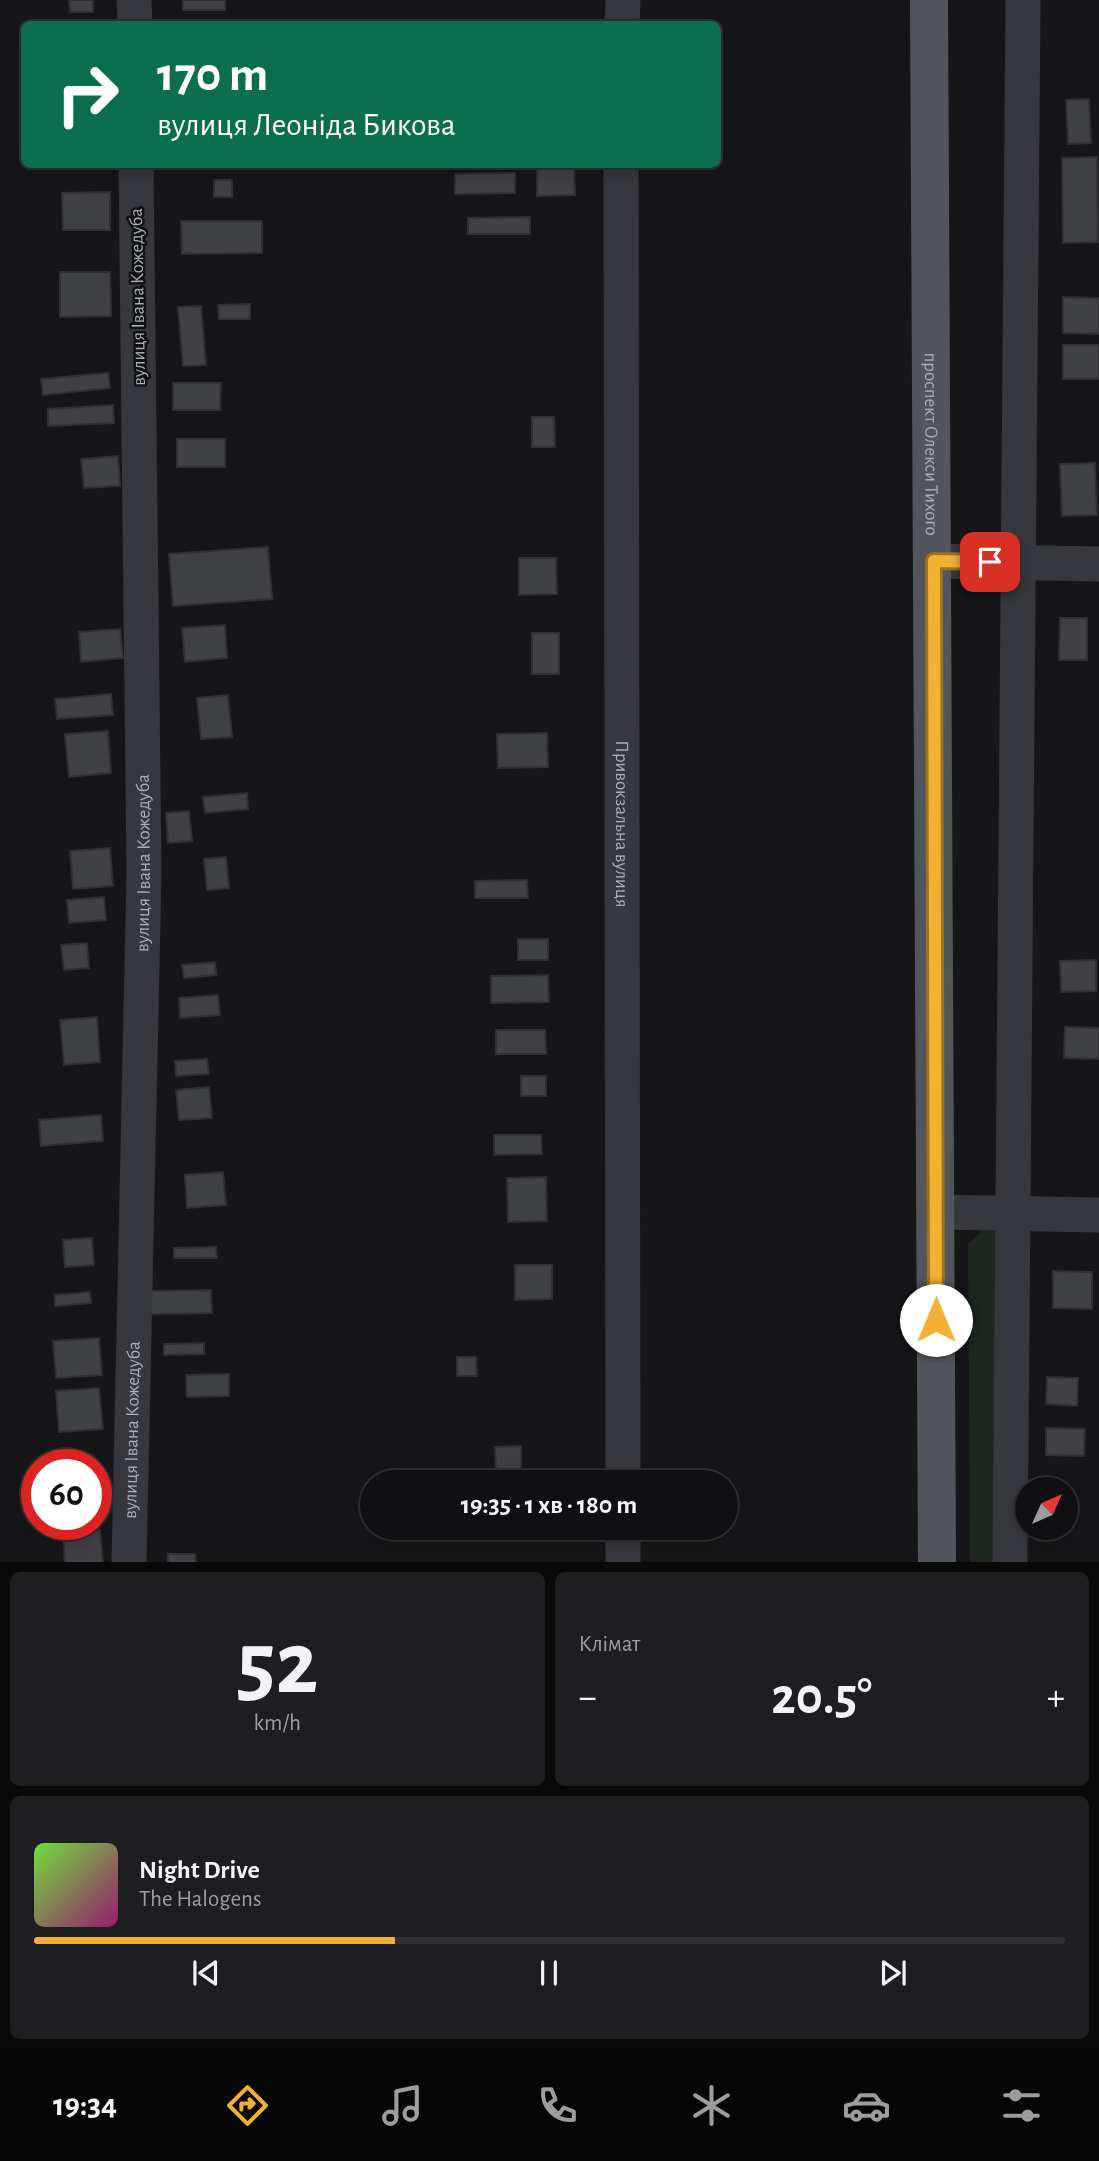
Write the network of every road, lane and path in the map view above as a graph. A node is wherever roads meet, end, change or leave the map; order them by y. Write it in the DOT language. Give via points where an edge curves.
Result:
graph roads {
  1 [pos="134,0"];
  2 [pos="623,0"];
  3 [pos="929,0"];
  4 [pos="1023,0"];
  5 [pos="135,21"];
  6 [pos="622,21"];
  7 [pos="136,168"];
  8 [pos="621,168"];
  9 [pos="934,561"];
  10 [pos="1018,563"];
  11 [pos="1099,564"];
  12 [pos="936,1212"];
  13 [pos="1013,1213"];
  14 [pos="1099,1215"];
  15 [pos="623,1470"];
  16 [pos="623,1540"];
  17 [pos="129,1562"];
  18 [pos="623,1562"];
  19 [pos="937,1562"];
  20 [pos="1010,1562"];
  1 -- 5 [label="street"];
  2 -- 6 [label="street"];
  3 -- 9 [label="main road, проспект Олекси Тихого"];
  4 -- 10 [label="street"];
  7 -- 17 [label="street, вулиця Івана Кожедуба" via="144,873"];
  8 -- 15 [label="street, Привокзальна вулиця"];
  9 -- 10 [label="street"];
  9 -- 12 [label="main road, проспект Олекси Тихого"];
  10 -- 11 [label="street"];
  10 -- 13 [label="street"];
  12 -- 13 [label="street"];
  12 -- 19 [label="main road, проспект Олекси Тихого"];
  13 -- 14 [label="street"];
  13 -- 20 [label="street"];
  16 -- 18 [label="street"];
}
